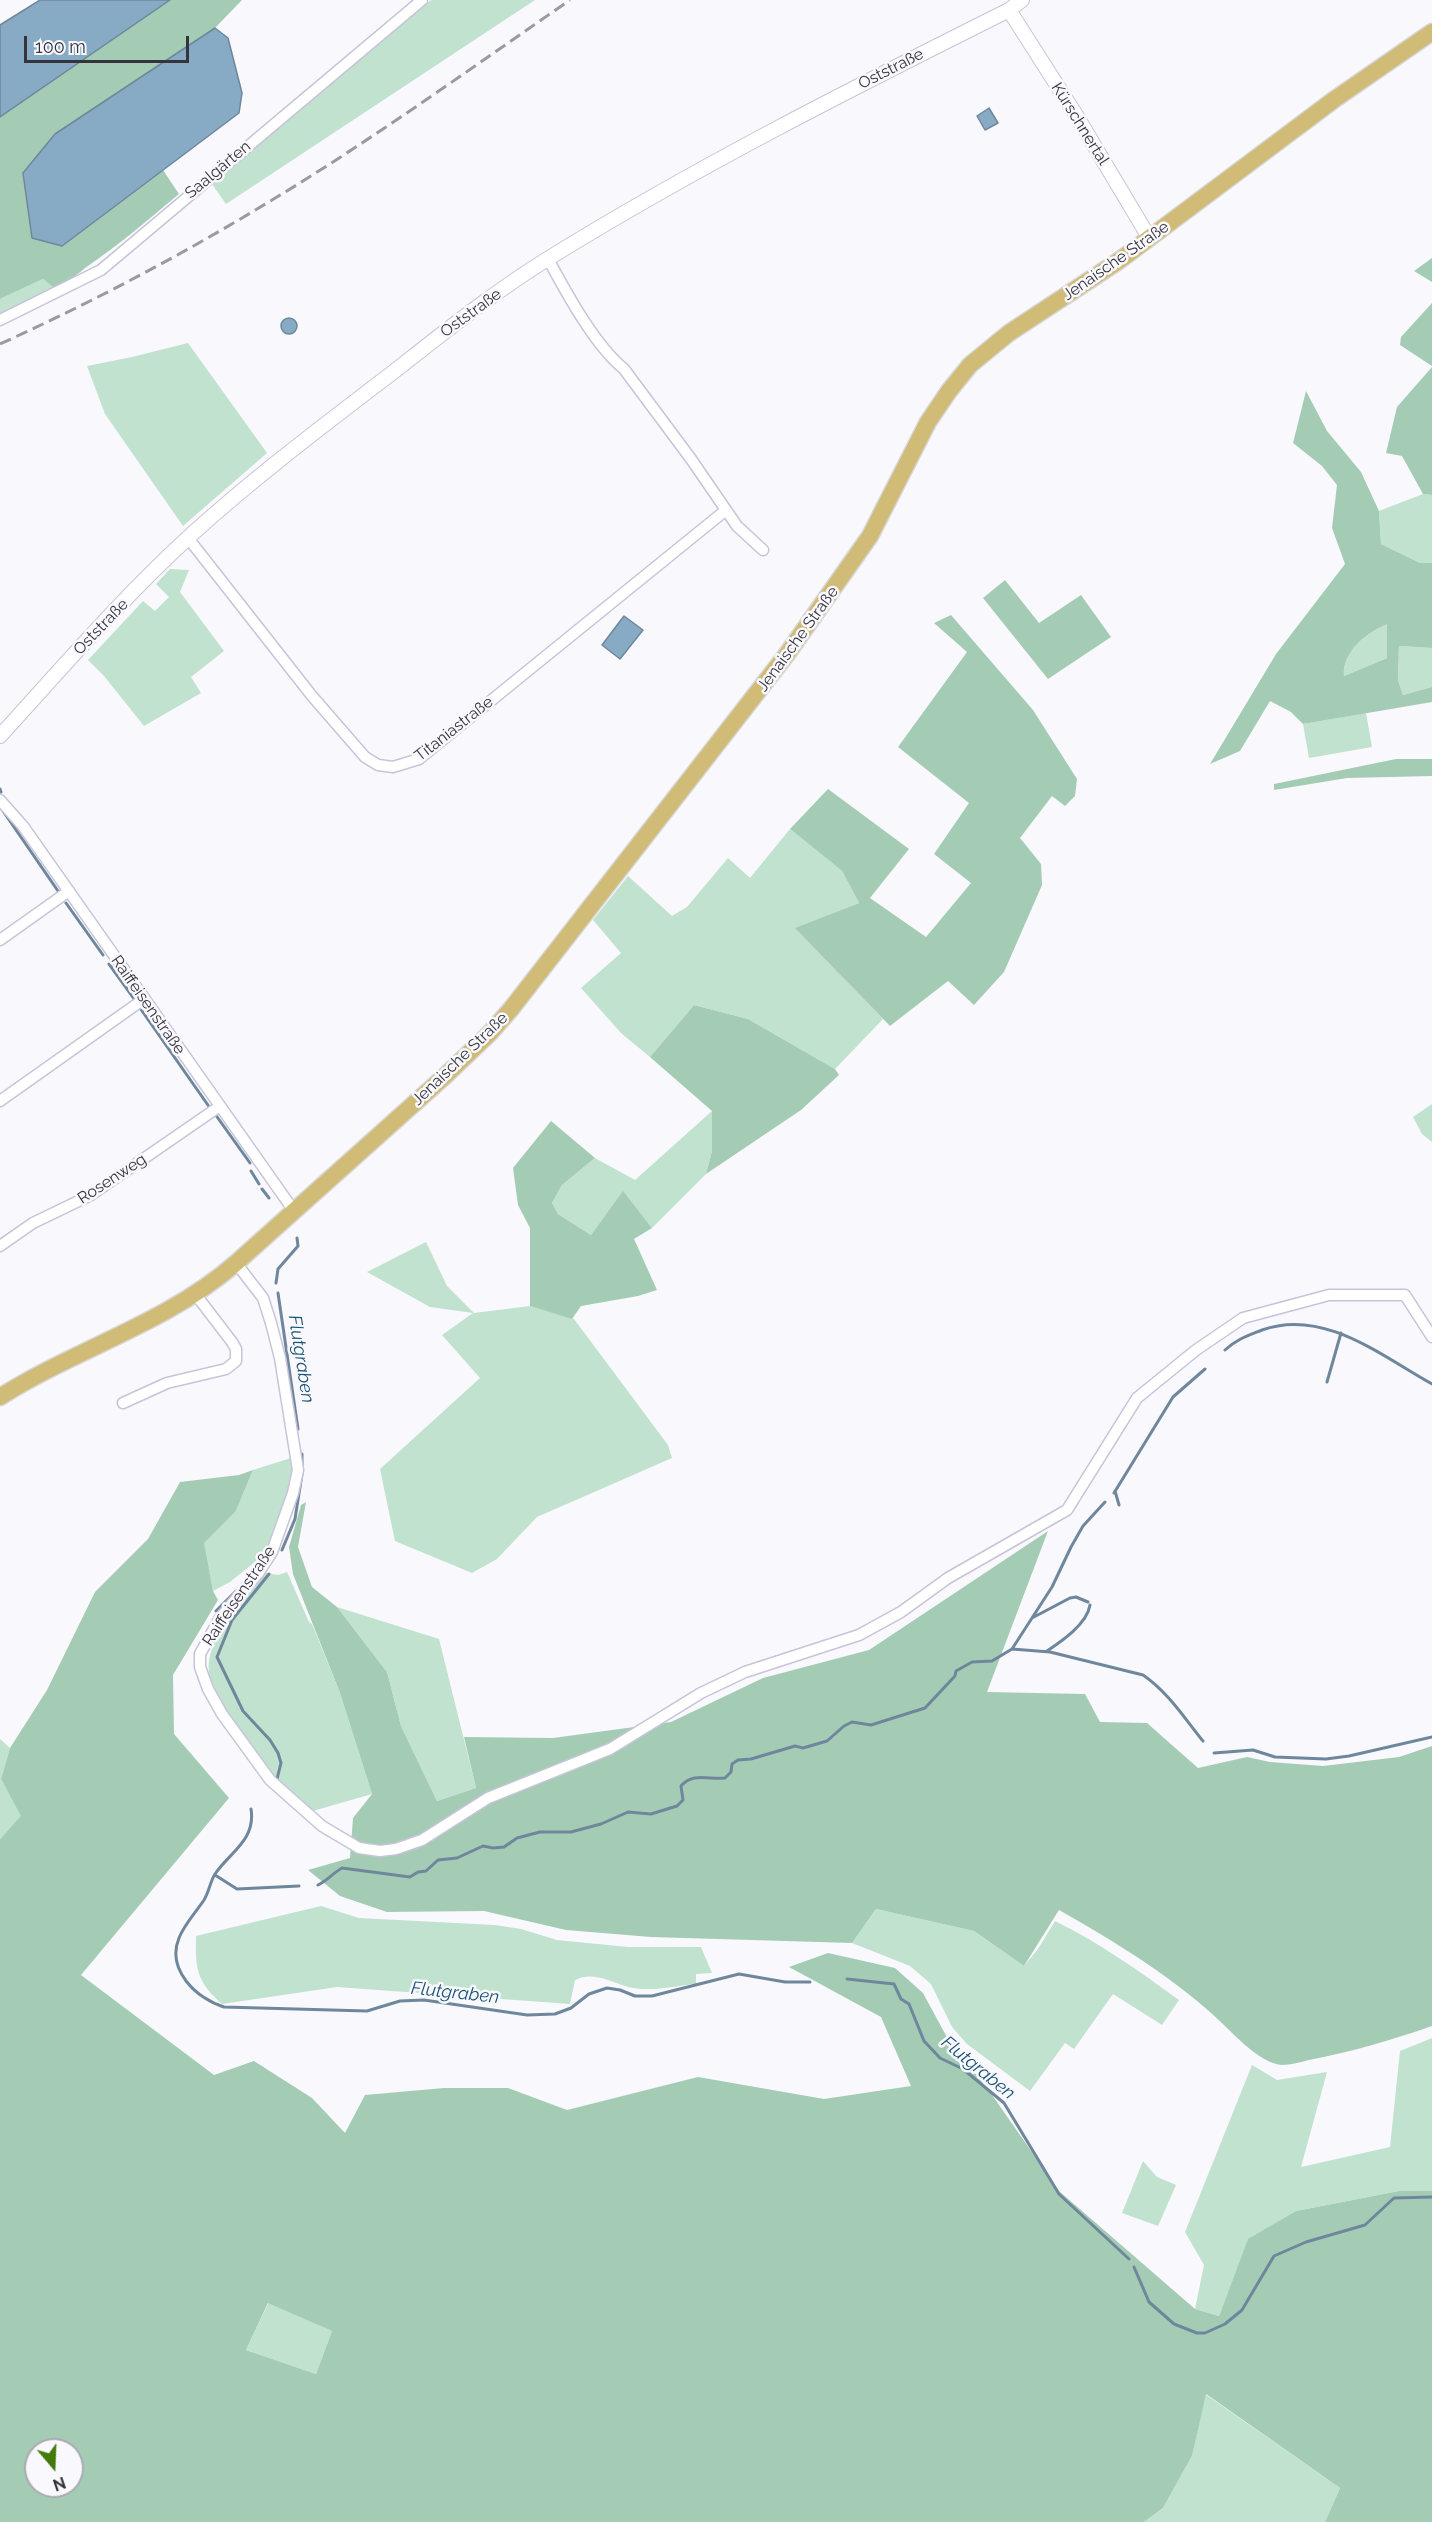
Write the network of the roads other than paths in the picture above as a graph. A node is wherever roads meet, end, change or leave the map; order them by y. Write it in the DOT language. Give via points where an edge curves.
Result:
graph roads {
  1 [pos="422,0"];
  2 [pos="1022,0"];
  3 [pos="1009,10"];
  4 [pos="1432,32"];
  5 [pos="1150,239"];
  6 [pos="548,259"];
  7 [pos="0,320"];
  8 [pos="726,510"];
  9 [pos="188,538"];
  10 [pos="763,550"];
  11 [pos="0,736"];
  12 [pos="0,800"];
  13 [pos="69,891"];
  14 [pos="0,940"];
  15 [pos="144,999"];
  16 [pos="0,1101"];
  17 [pos="220,1106"];
  18 [pos="294,1211"];
  19 [pos="0,1246"];
  20 [pos="236,1263"];
  21 [pos="196,1295"];
  22 [pos="1432,1337"];
  23 [pos="0,1397"];
  24 [pos="123,1403"];
  1 -- 7 [label="street, Saalgärten" via="101,270"];
  2 -- 3 [label="street, Oststraße"];
  3 -- 5 [label="street, Kürschnertal"];
  3 -- 6 [label="street, Oststraße" via="750,142"];
  4 -- 5 [label="main road, Jenaische Straße" via="1306,120"];
  5 -- 18 [label="main road, Jenaische Straße" via="1009,333 970,365 936,410 870,536 764,687 511,1009 445,1076"];
  6 -- 8 [label="street" via="582,317"];
  6 -- 9 [label="street, Oststraße" via="356,400"];
  8 -- 9 [label="street, Titaniastraße" via="419,759 393,767 378,765 365,757"];
  8 -- 10 [label="street" via="736,526"];
  9 -- 11 [label="street, Oststraße"];
  12 -- 13 [label="street, Raiffeisenstraße"];
  13 -- 14 [label="street"];
  13 -- 15 [label="street, Raiffeisenstraße"];
  15 -- 16 [label="street"];
  15 -- 17 [label="street, Raiffeisenstraße"];
  17 -- 18 [label="street, Raiffeisenstraße"];
  17 -- 19 [label="street, Rosenweg" via="92,1195 33,1223"];
  18 -- 20 [label="main road, Jenaische Straße"];
  20 -- 21 [label="main road, Jenaische Straße"];
  20 -- 22 [label="street, Raiffeisenstraße" via="263,1298 271,1323 298,1470 272,1552 211,1632 200,1654 200,1667 222,1714 270,1780 322,1826 359,1848 380,1851 422,1840 488,1798 610,1749 745,1672 859,1635 901,1612 948,1578 1067,1510 1137,1398 1243,1318 1329,1295 1405,1295"];
  21 -- 23 [label="main road, Jenaische Straße"];
  21 -- 24 [label="street" via="236,1348 236,1361 226,1369 167,1383"];
}
